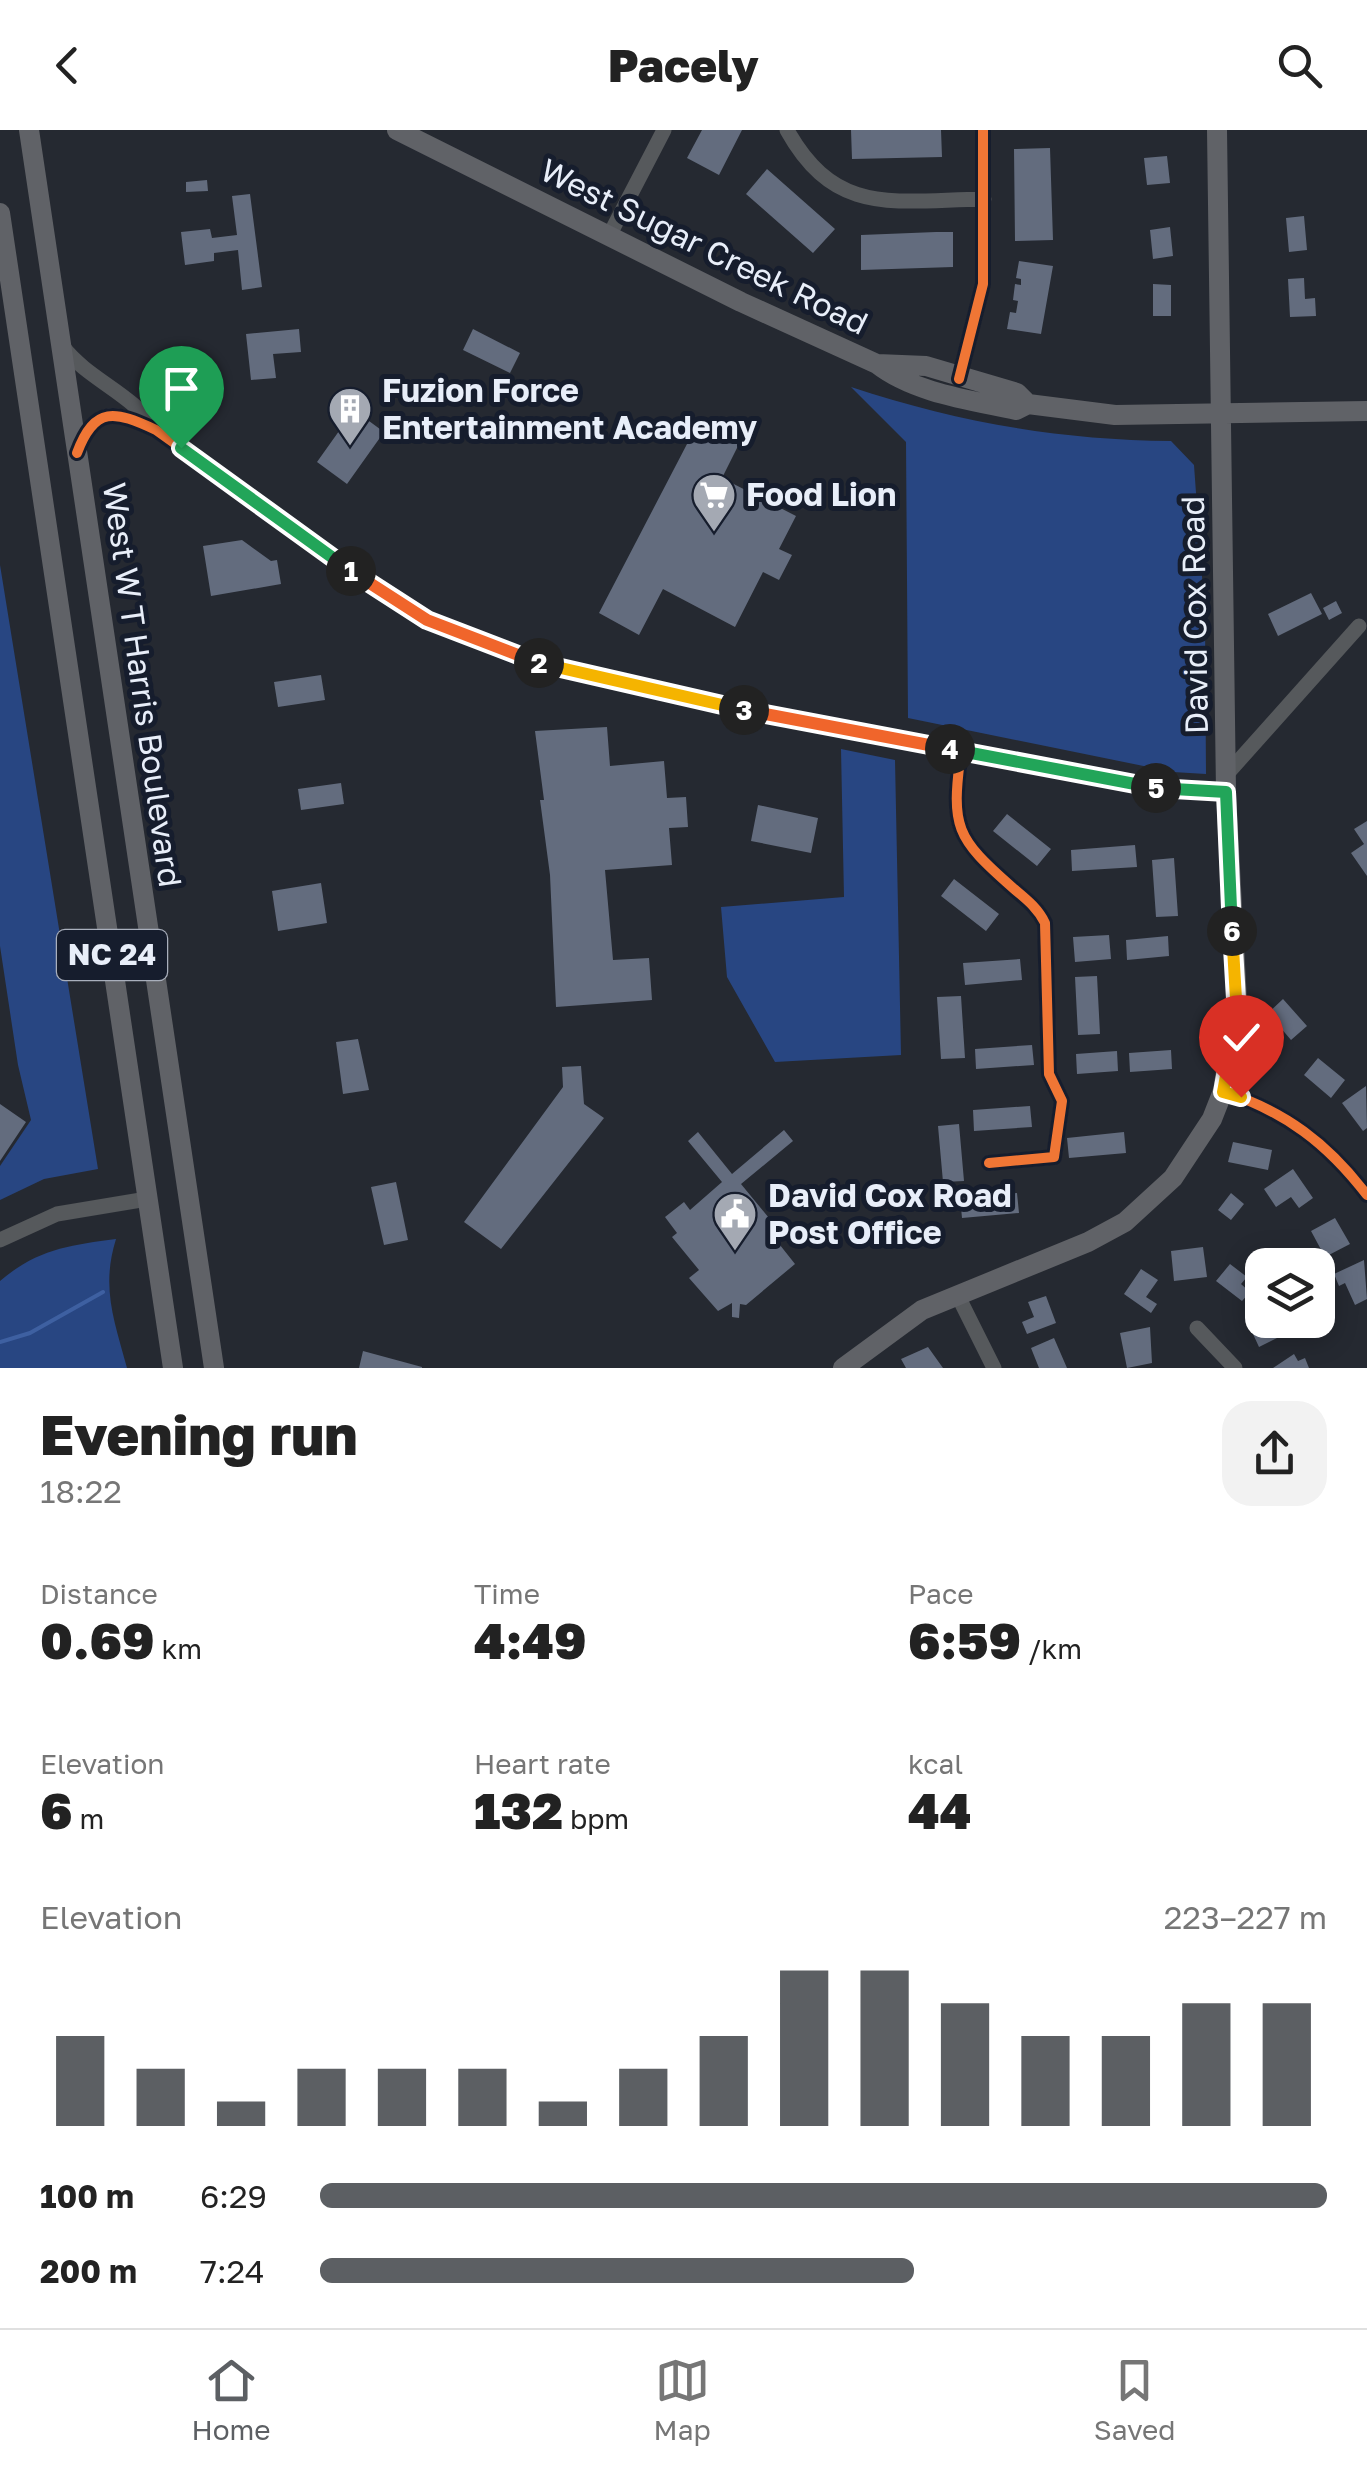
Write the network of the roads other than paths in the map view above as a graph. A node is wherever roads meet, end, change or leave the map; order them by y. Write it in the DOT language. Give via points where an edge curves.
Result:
graph roads {
  1 [pos="29,130"];
  2 [pos="397,130"];
  3 [pos="664,130"];
  4 [pos="788,130"];
  5 [pos="983,130"];
  6 [pos="1217,130"];
  7 [pos="984,199"];
  8 [pos="0,214"];
  9 [pos="609,236"];
  10 [pos="60,344"];
  11 [pos="877,364"];
  12 [pos="960,379"];
  13 [pos="1028,404"];
  14 [pos="1222,411"];
  15 [pos="1367,411"];
  16 [pos="156,430"];
  17 [pos="76,453"];
  18 [pos="1360,626"];
  19 [pos="960,751"];
  20 [pos="1226,783"];
  21 [pos="1223,1092"];
  22 [pos="989,1163"];
  23 [pos="1367,1195"];
  24 [pos="147,1198"];
  25 [pos="0,1240"];
  26 [pos="957,1294"];
  27 [pos="1198,1328"];
  28 [pos="173,1368"];
  29 [pos="214,1368"];
  30 [pos="842,1368"];
  31 [pos="994,1368"];
  32 [pos="1235,1368"];
  1 -- 10 [label="main road, West W T Harris Boulevard / NC 24"];
  2 -- 9 [label="main road, West Sugar Creek Road"];
  3 -- 9 [label="street"];
  4 -- 7 [label="street" via="815,172 846,192 889,200"];
  5 -- 7 [label="street"];
  6 -- 14 [label="main road, David Cox Road"];
  7 -- 12 [label="street" via="983,284"];
  8 -- 24 [label="main road, NC 24"];
  9 -- 11 [label="main road, West Sugar Creek Road"];
  10 -- 16 [label="street" via="142,408"];
  10 -- 17 [label="main road, West W T Harris Boulevard / NC 24"];
  11 -- 12 [label="main road, West Sugar Creek Road" via="926,366"];
  11 -- 13 [label="main road, West Sugar Creek Road" via="895,378 969,400 1016,410"];
  12 -- 13 [label="main road, West Sugar Creek Road" via="1018,393"];
  13 -- 14 [label="main road, West Sugar Creek Road" via="1115,415"];
  14 -- 15 [label="main road, West Sugar Creek Road"];
  14 -- 20 [label="main road, David Cox Road"];
  16 -- 17 [label="street" via="108,416 88,427"];
  16 -- 19 [label="street" via="382,592 427,620 514,656 727,707"];
  17 -- 29 [label="main road, West W T Harris Boulevard / NC 24"];
  18 -- 20 [label="street"];
  19 -- 20 [label="street" via="1171,791"];
  19 -- 22 [label="street" via="961,834 1044,923 1050,1074 1062,1101 1054,1158"];
  20 -- 21 [label="main road, David Cox Road" via="1238,1002"];
  21 -- 23 [label="street" via="1319,1138"];
  21 -- 26 [label="main road, David Cox Road" via="1173,1178 1125,1222"];
  24 -- 25 [label="street" via="57,1214"];
  24 -- 28 [label="main road, NC 24"];
  26 -- 30 [label="main road, David Cox Road" via="906,1319"];
  26 -- 31 [label="street"];
  27 -- 32 [label="street"];
}
